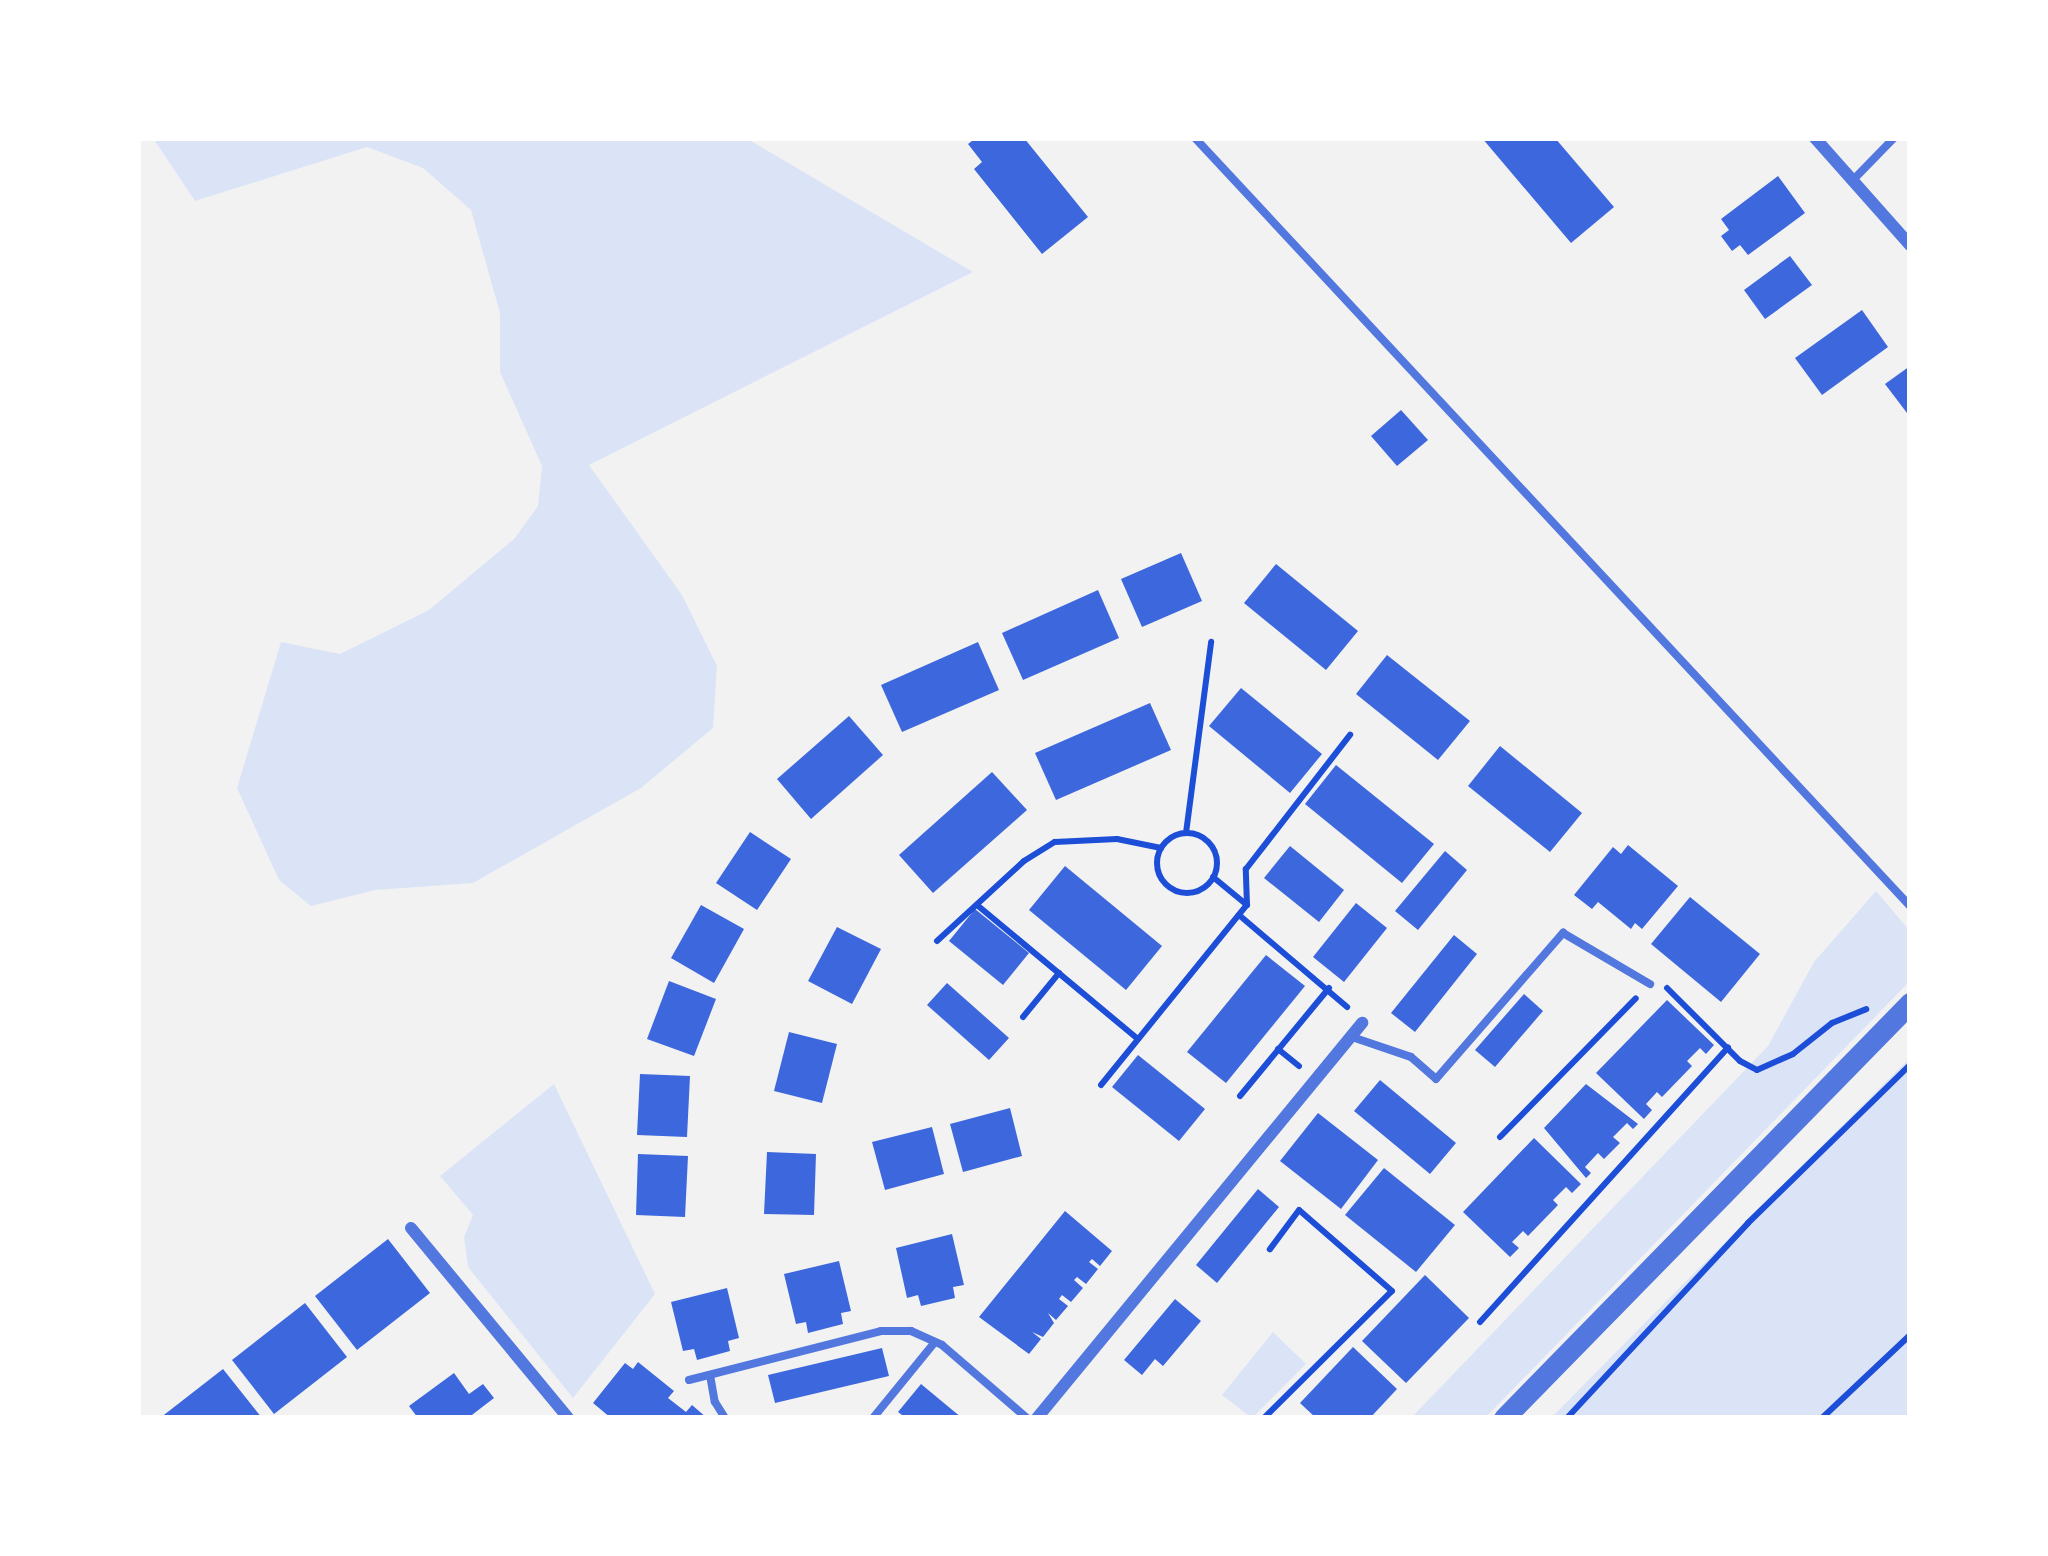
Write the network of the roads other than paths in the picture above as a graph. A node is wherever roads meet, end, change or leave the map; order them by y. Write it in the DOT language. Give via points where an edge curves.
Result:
graph roads {
  1 [pos="1195,138"];
  2 [pos="1815,138"];
  3 [pos="1894,138"];
  4 [pos="1853,180"];
  5 [pos="1910,245"];
  6 [pos="1910,906"];
  7 [pos="1650,984"];
  8 [pos="1904,1008"];
  9 [pos="1362,1023"];
  10 [pos="1351,1036"];
  11 [pos="411,1228"];
  12 [pos="935,1342"];
  13 [pos="710,1375"];
  14 [pos="689,1380"];
  15 [pos="568,1418"];
  16 [pos="725,1418"];
  17 [pos="873,1418"];
  18 [pos="1027,1418"];
  19 [pos="1037,1418"];
  20 [pos="1504,1418"];
  1 -- 6 [label="lane"];
  2 -- 4 [label="street"];
  3 -- 4 [label="lane"];
  4 -- 5 [label="street"];
  7 -- 10 [label="lane" via="1562,933 1436,1079 1412,1057"];
  8 -- 20 [label="street"];
  9 -- 10 [label="street"];
  10 -- 19 [label="street"];
  11 -- 15 [label="street"];
  12 -- 13 [label="lane" via="881,1331"];
  12 -- 17 [label="lane"];
  12 -- 18 [label="lane"];
  13 -- 14 [label="lane"];
  13 -- 16 [label="lane"];
}
